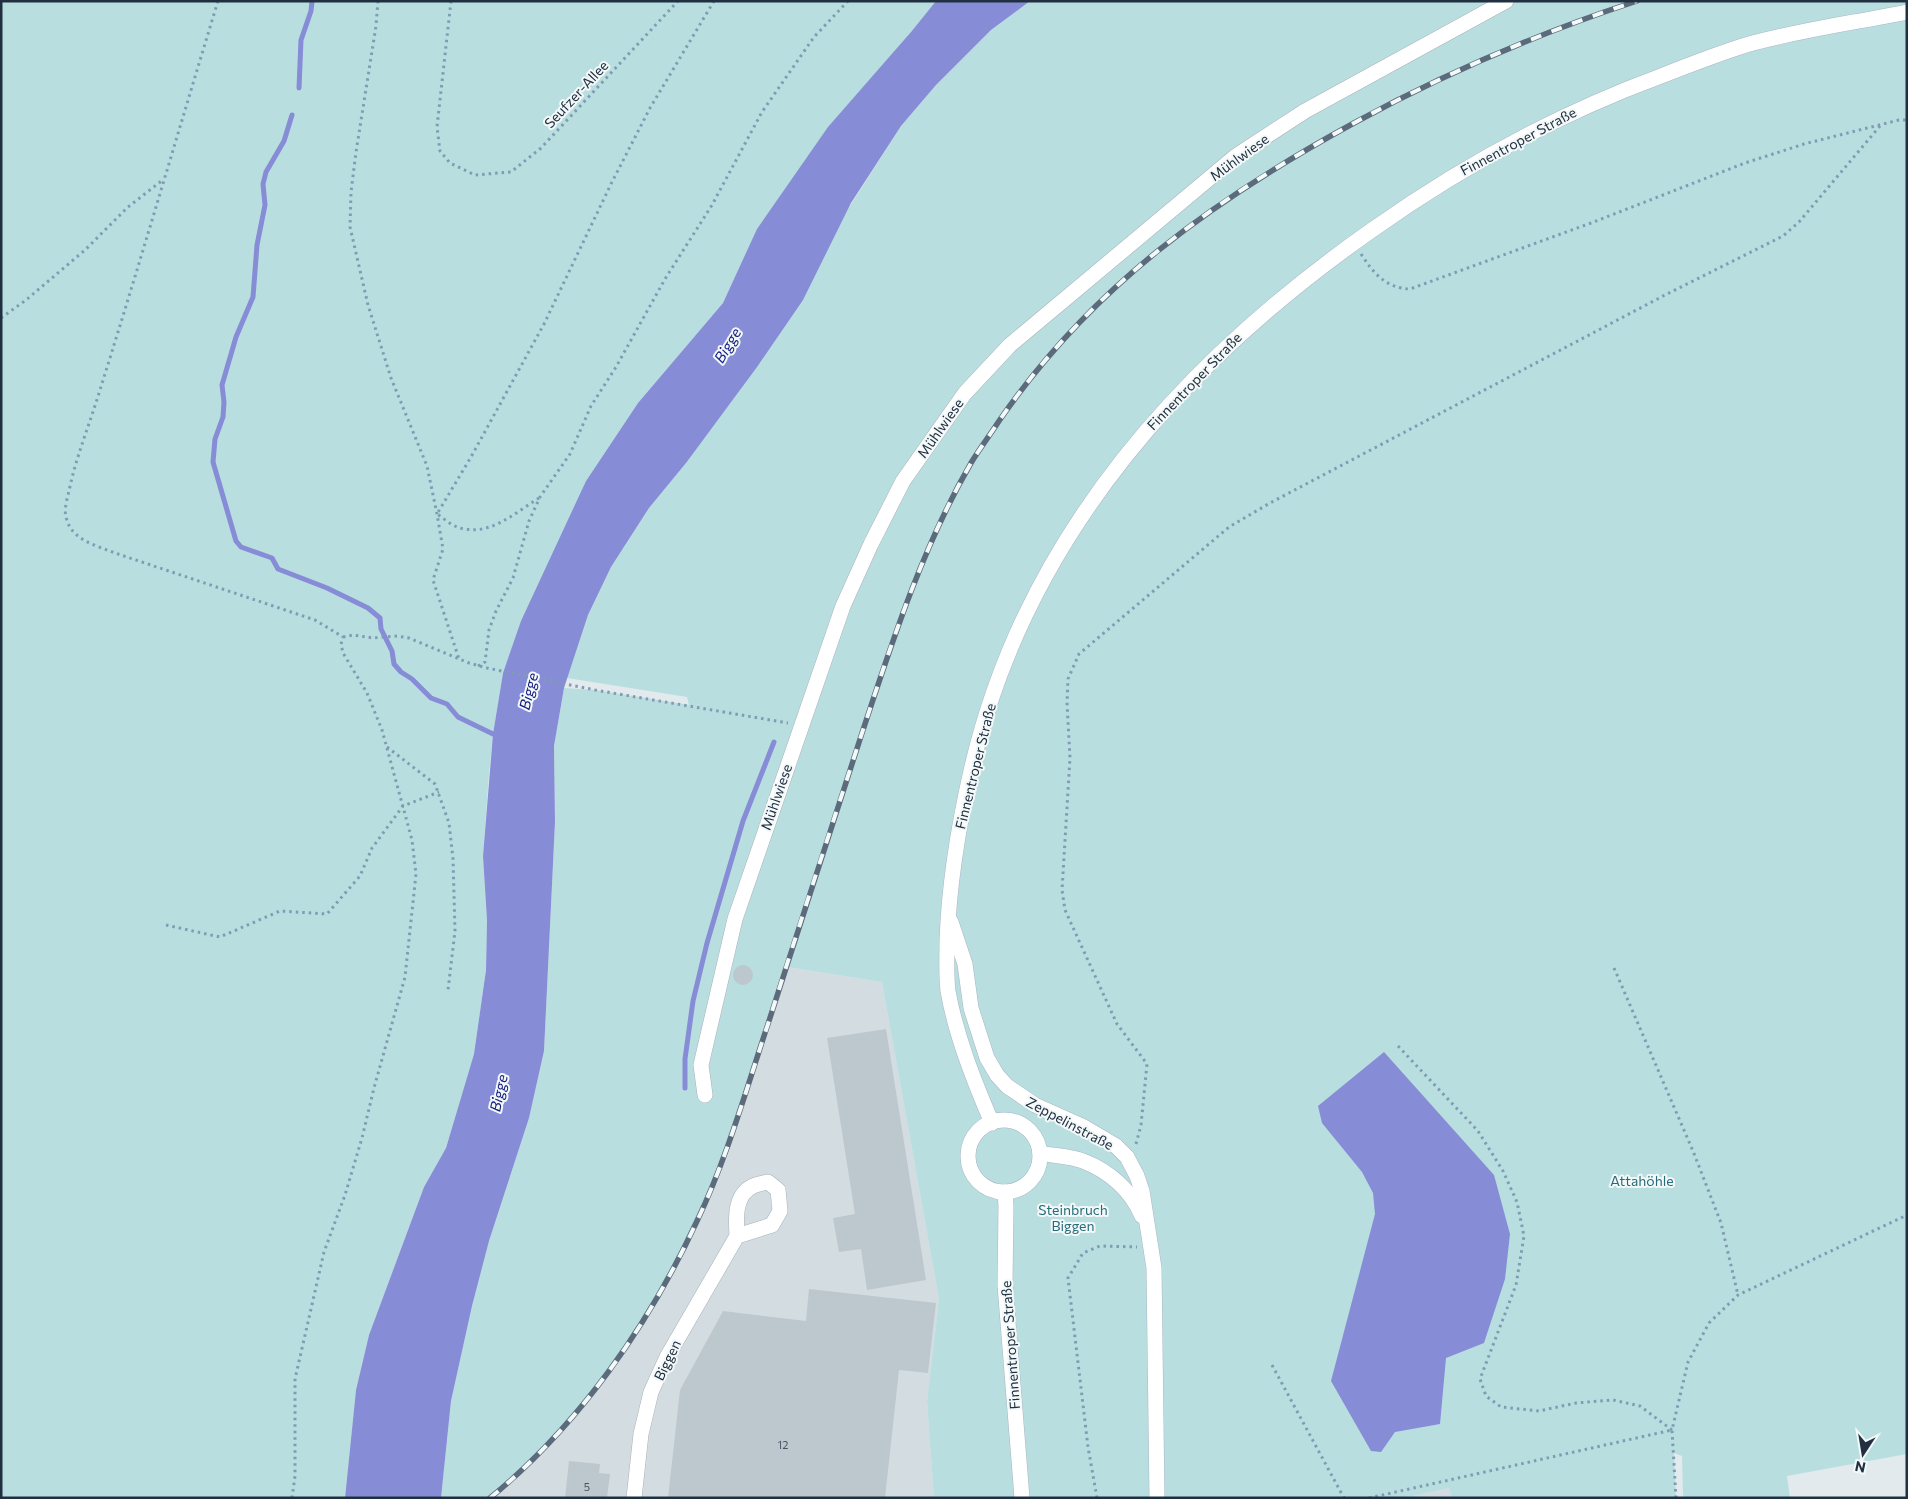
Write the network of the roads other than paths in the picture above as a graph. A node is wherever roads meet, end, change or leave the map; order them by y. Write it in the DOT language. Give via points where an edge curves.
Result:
graph roads {
  1 [pos="1506,1"];
  2 [pos="1907,12"];
  3 [pos="1888,16"];
  4 [pos="1907,23"];
  5 [pos="948,912"];
  6 [pos="705,1096"];
  7 [pos="992,1123"];
  8 [pos="1040,1153"];
  9 [pos="1005,1192"];
  10 [pos="1146,1226"];
  11 [pos="737,1236"];
  12 [pos="634,1498"];
  13 [pos="1022,1498"];
  14 [pos="1157,1498"];
  1 -- 6 [label="main road, Mühlwiese" via="1305,111 1236,156 1004,352 964,392 903,480 843,606 735,919 701,1064"];
  2 -- 3 [label="main road, Finnentroper Straße"];
  3 -- 4 [label="main road"];
  3 -- 5 [label="main road, Finnentroper Straße" via="1836,24 1746,45 1576,110 1412,201 1246,328 1158,416 1114,470 1077,523 1018,629 979,737 954,855"];
  5 -- 7 [label="main road, Finnentroper Straße" via="948,987 957,1030"];
  5 -- 10 [label="main road, Zeppelinstraße" via="965,964 971,1008 987,1058 997,1075 1020,1096 1100,1136 1127,1157 1138,1176"];
  7 -- 8 [label="main road" via="1012,1121 1023,1126 1033,1134"];
  7 -- 9 [label="main road" via="975,1136 969,1149 970,1168 988,1188"];
  8 -- 9 [label="main road" via="1036,1174 1025,1186"];
  8 -- 10 [label="main road, Zeppelinstraße" via="1082,1161 1104,1172 1128,1192"];
  9 -- 13 [label="main road, Finnentroper Straße" via="1004,1285"];
  10 -- 14 [label="main road, Zeppelinstraße" via="1154,1268"];
  11 -- 12 [label="main road, Biggen" via="667,1357 652,1392 641,1434"];
}
